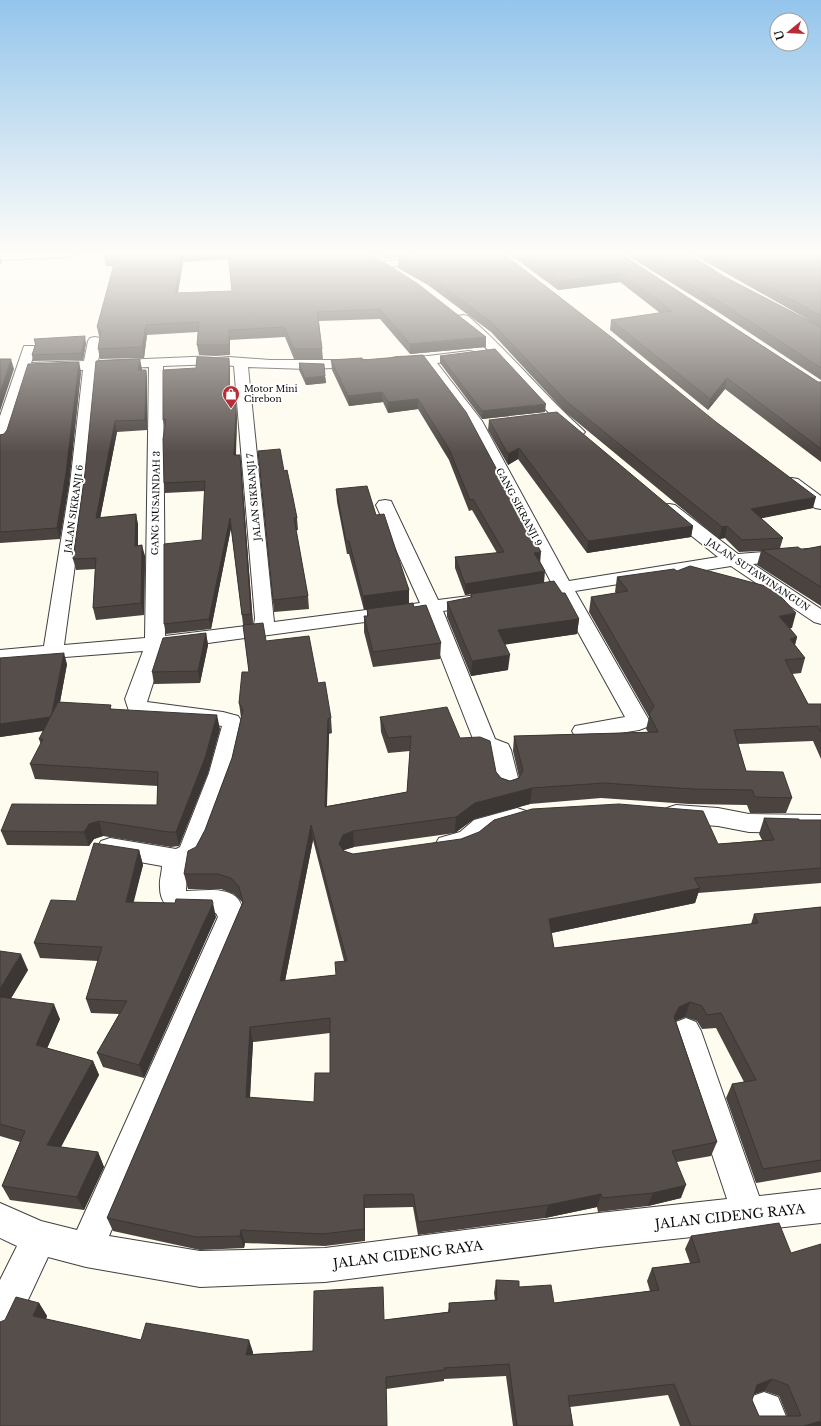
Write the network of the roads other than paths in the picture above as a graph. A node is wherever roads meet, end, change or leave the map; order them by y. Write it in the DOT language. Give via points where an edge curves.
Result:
graph roads {
  1 [pos="465,321"];
  2 [pos="95,341"];
  3 [pos="29,349"];
  4 [pos="498,351"];
  5 [pos="428,360"];
  6 [pos="156,362"];
  7 [pos="387,362"];
  8 [pos="242,363"];
  9 [pos="372,363"];
  10 [pos="90,365"];
  11 [pos="23,368"];
  12 [pos="559,416"];
  13 [pos="544,418"];
  14 [pos="0,440"];
  15 [pos="587,440"];
  16 [pos="783,476"];
  17 [pos="658,500"];
  18 [pos="821,504"];
  19 [pos="385,506"];
  20 [pos="821,553"];
  21 [pos="735,560"];
  22 [pos="563,587"];
  23 [pos="432,608"];
  24 [pos="821,618"];
  25 [pos="264,631"];
  26 [pos="155,644"];
  27 [pos="53,652"];
  28 [pos="0,656"];
  29 [pos="583,731"];
  30 [pos="508,786"];
  31 [pos="654,812"];
  32 [pos="538,814"];
  33 [pos="821,824"];
  34 [pos="103,847"];
  35 [pos="424,849"];
  36 [pos="175,862"];
  37 [pos="686,1031"];
  38 [pos="821,1206"];
  39 [pos="749,1214"];
  40 [pos="0,1220"];
  41 [pos="39,1238"];
  42 [pos="86,1250"];
  43 [pos="0,1320"];
  1 -- 4 [label="street" via="485,336"];
  2 -- 10 [label="street, JALAN SIKRANJI 6"];
  3 -- 11 [label="street"];
  4 -- 5 [label="street"];
  4 -- 12 [label="street"];
  5 -- 7 [label="street"];
  5 -- 22 [label="street, GANG SIKRANJI 9" via="483,425"];
  6 -- 8 [label="street" via="216,360"];
  6 -- 10 [label="street"];
  6 -- 26 [label="street, GANG NUSAINDAH 3"];
  8 -- 9 [label="street"];
  8 -- 25 [label="street, JALAN SIKRANJI 7" via="265,618"];
  10 -- 11 [label="street"];
  10 -- 27 [label="street, JALAN SIKRANJI 6" via="78,484"];
  11 -- 14 [label="street"];
  12 -- 13 [label="street"];
  12 -- 15 [label="street"];
  16 -- 18 [label="street"];
  17 -- 21 [label="street, JALAN SUTAWINANGUN"];
  19 -- 23 [label="street"];
  20 -- 21 [label="street"];
  21 -- 22 [label="street"];
  21 -- 24 [label="street, JALAN SUTAWINANGUN"];
  22 -- 23 [label="street"];
  22 -- 29 [label="street, GANG SIKRANJI 9" via="639,722"];
  23 -- 25 [label="street"];
  23 -- 30 [label="street" via="486,744 500,750"];
  25 -- 26 [label="street"];
  26 -- 27 [label="street"];
  26 -- 36 [label="street, GANG NUSAINDAH 3" via="136,699 137,706 223,719 233,725 221,773 194,845 189,854"];
  27 -- 28 [label="street"];
  31 -- 33 [label="street" via="718,818 749,824"];
  32 -- 35 [label="street" via="483,827 460,843"];
  34 -- 36 [label="street" via="163,855"];
  36 -- 42 [label="street" via="171,892 174,898 180,902 222,902 228,906 231,917"];
  37 -- 39 [label="street"];
  38 -- 39 [label="street, JALAN CIDENG RAYA"];
  39 -- 42 [label="street, JALAN CIDENG RAYA" via="599,1230 325,1265 200,1269"];
  40 -- 41 [label="street, JALAN CIDENG RAYA"];
  41 -- 42 [label="street, JALAN CIDENG RAYA"];
  41 -- 43 [label="street"];
}
